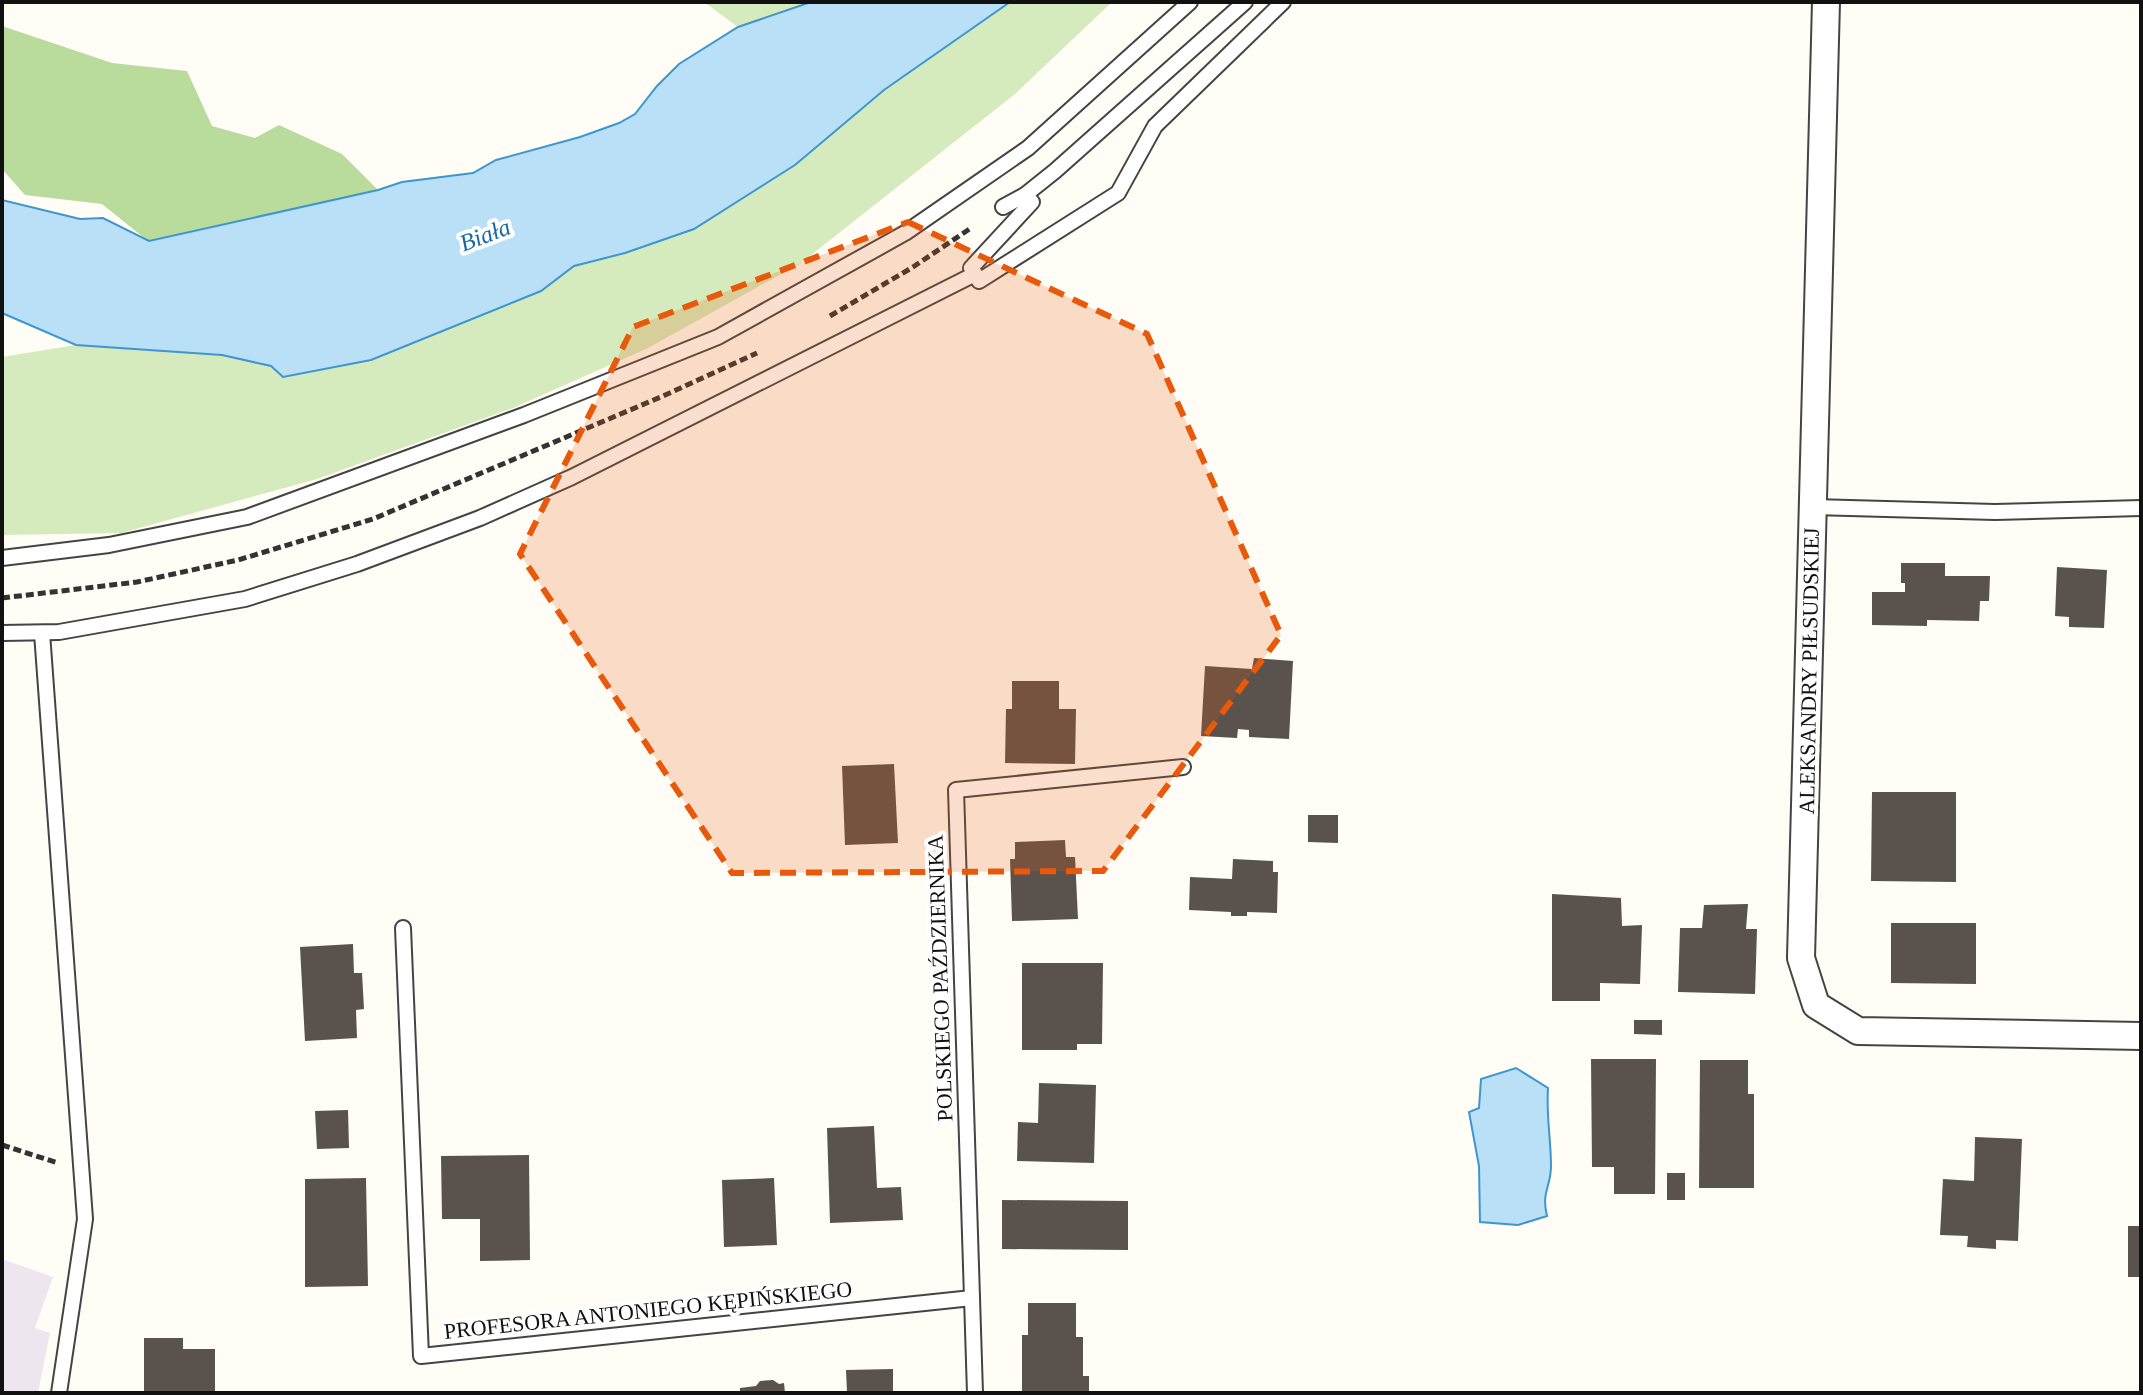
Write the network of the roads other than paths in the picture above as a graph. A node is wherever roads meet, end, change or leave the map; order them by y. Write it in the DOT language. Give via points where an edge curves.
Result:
graph roads {
  1 [pos="1190,2"];
  2 [pos="1245,2"];
  3 [pos="1283,2"];
  4 [pos="1826,2"];
  5 [pos="1025,195"];
  6 [pos="1003,207"];
  7 [pos="975,274"];
  8 [pos="1813,507"];
  9 [pos="2141,508"];
  10 [pos="2,558"];
  11 [pos="2,633"];
  12 [pos="42,633"];
  13 [pos="1183,767"];
  14 [pos="403,928"];
  15 [pos="2141,1036"];
  16 [pos="972,1298"];
  17 [pos="59,1393"];
  18 [pos="975,1393"];
  1 -- 10 [label="lane" via="1028,148 905,233 718,337 247,517 109,545"];
  2 -- 5 [label="lane"];
  3 -- 7 [label="lane" via="1155,126 1118,193 979,281"];
  4 -- 8 [label="street, ALEKSANDRY PIŁSUDSKIEJ"];
  5 -- 6 [label="lane"];
  5 -- 7 [label="lane" via="1032,202 971,268"];
  7 -- 12 [label="lane" via="480,518 245,599"];
  8 -- 9 [label="lane" via="1995,512"];
  8 -- 15 [label="street, ALEKSANDRY PIŁSUDSKIEJ" via="1801,958 1816,1005 1858,1031"];
  11 -- 12 [label="lane"];
  12 -- 17 [label="lane" via="85,1219"];
  13 -- 16 [label="lane, POLSKIEGO PAŹDZIERNIKA" via="956,790"];
  14 -- 16 [label="lane, PROFESORA ANTONIEGO KĘPIŃSKIEGO" via="421,1356"];
  16 -- 18 [label="lane, POLSKIEGO PAŹDZIERNIKA"];
}
